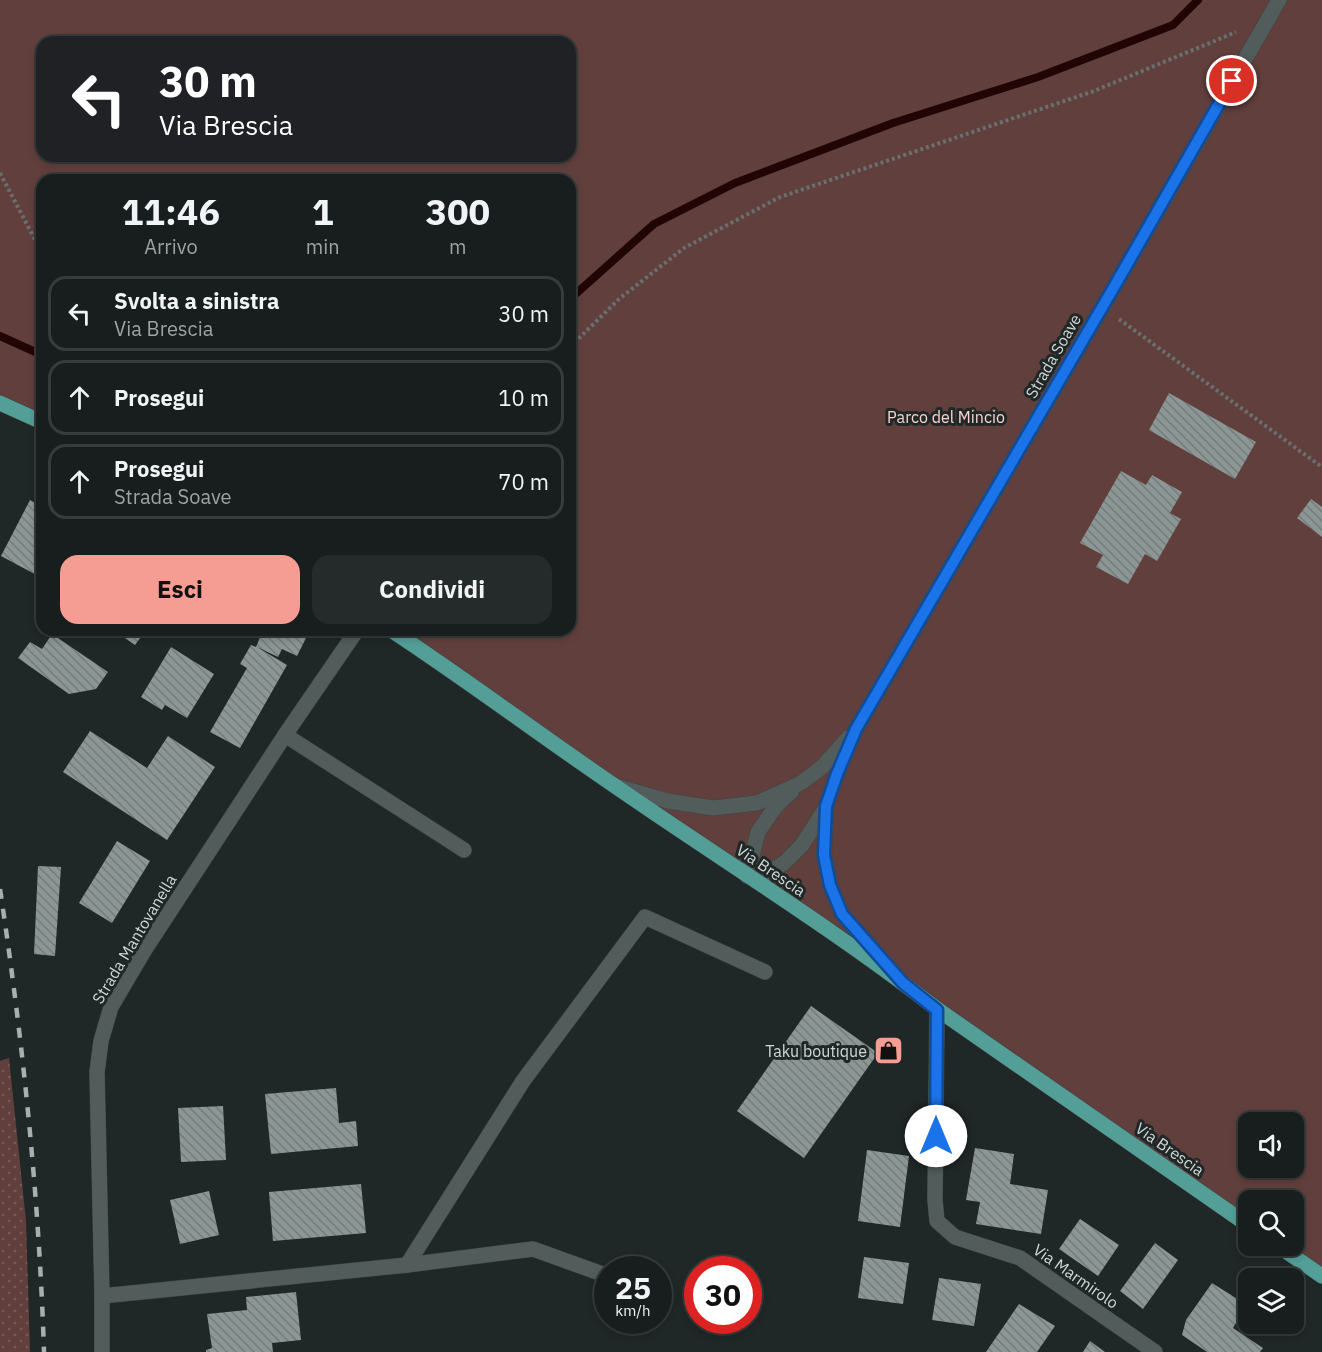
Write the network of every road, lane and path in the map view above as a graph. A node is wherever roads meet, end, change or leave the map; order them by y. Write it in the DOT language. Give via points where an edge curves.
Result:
graph roads {
  1 [pos="1279,0"];
  2 [pos="1267,20"];
  3 [pos="0,173"];
  4 [pos="36,242"];
  5 [pos="1102,307"];
  6 [pos="576,341"];
  7 [pos="0,403"];
  8 [pos="36,419"];
  9 [pos="1322,467"];
  10 [pos="353,636"];
  11 [pos="400,636"];
  12 [pos="856,729"];
  13 [pos="285,735"];
  14 [pos="801,783"];
  15 [pos="613,785"];
  16 [pos="826,806"];
  17 [pos="464,850"];
  18 [pos="751,878"];
  19 [pos="765,972"];
  20 [pos="903,983"];
  21 [pos="937,1010"];
  22 [pos="1238,1218"];
  23 [pos="1293,1256"];
  24 [pos="407,1265"];
  25 [pos="594,1271"];
  26 [pos="1322,1276"];
  27 [pos="102,1296"];
  28 [pos="102,1352"];
  29 [pos="1155,1352"];
  1 -- 2 [label="street, Strada Soave"];
  2 -- 5 [label="street, Strada Soave"];
  2 -- 6 [label="path" via="1094,91 780,197 684,248 619,299"];
  3 -- 4 [label="path"];
  5 -- 9 [label="path"];
  5 -- 12 [label="street, Strada Soave"];
  7 -- 8 [label="main road"];
  10 -- 13 [label="street, Strada Mantovanella"];
  11 -- 15 [label="main road, Via Brescia"];
  12 -- 14 [label="street" via="822,767"];
  12 -- 16 [label="street"];
  13 -- 17 [label="street"];
  13 -- 27 [label="street, Strada Mantovanella" via="111,1007 97,1072"];
  14 -- 15 [label="street" via="757,802 713,808 668,801"];
  14 -- 18 [label="street" via="776,806 758,832"];
  15 -- 18 [label="main road, Via Brescia"];
  16 -- 18 [label="street" via="802,845 784,863"];
  16 -- 20 [label="street" via="824,855 830,885 842,914"];
  18 -- 20 [label="main road, Via Brescia"];
  19 -- 24 [label="street" via="645,916 523,1081"];
  20 -- 21 [label="main road, Via Brescia"];
  21 -- 22 [label="main road, Via Brescia"];
  21 -- 29 [label="street, Via Marmirolo" via="937,1221 955,1237 1020,1258"];
  23 -- 26 [label="main road"];
  24 -- 25 [label="street" via="533,1249"];
  24 -- 27 [label="street"];
  27 -- 28 [label="street, Strada Mantovanella"];
}
